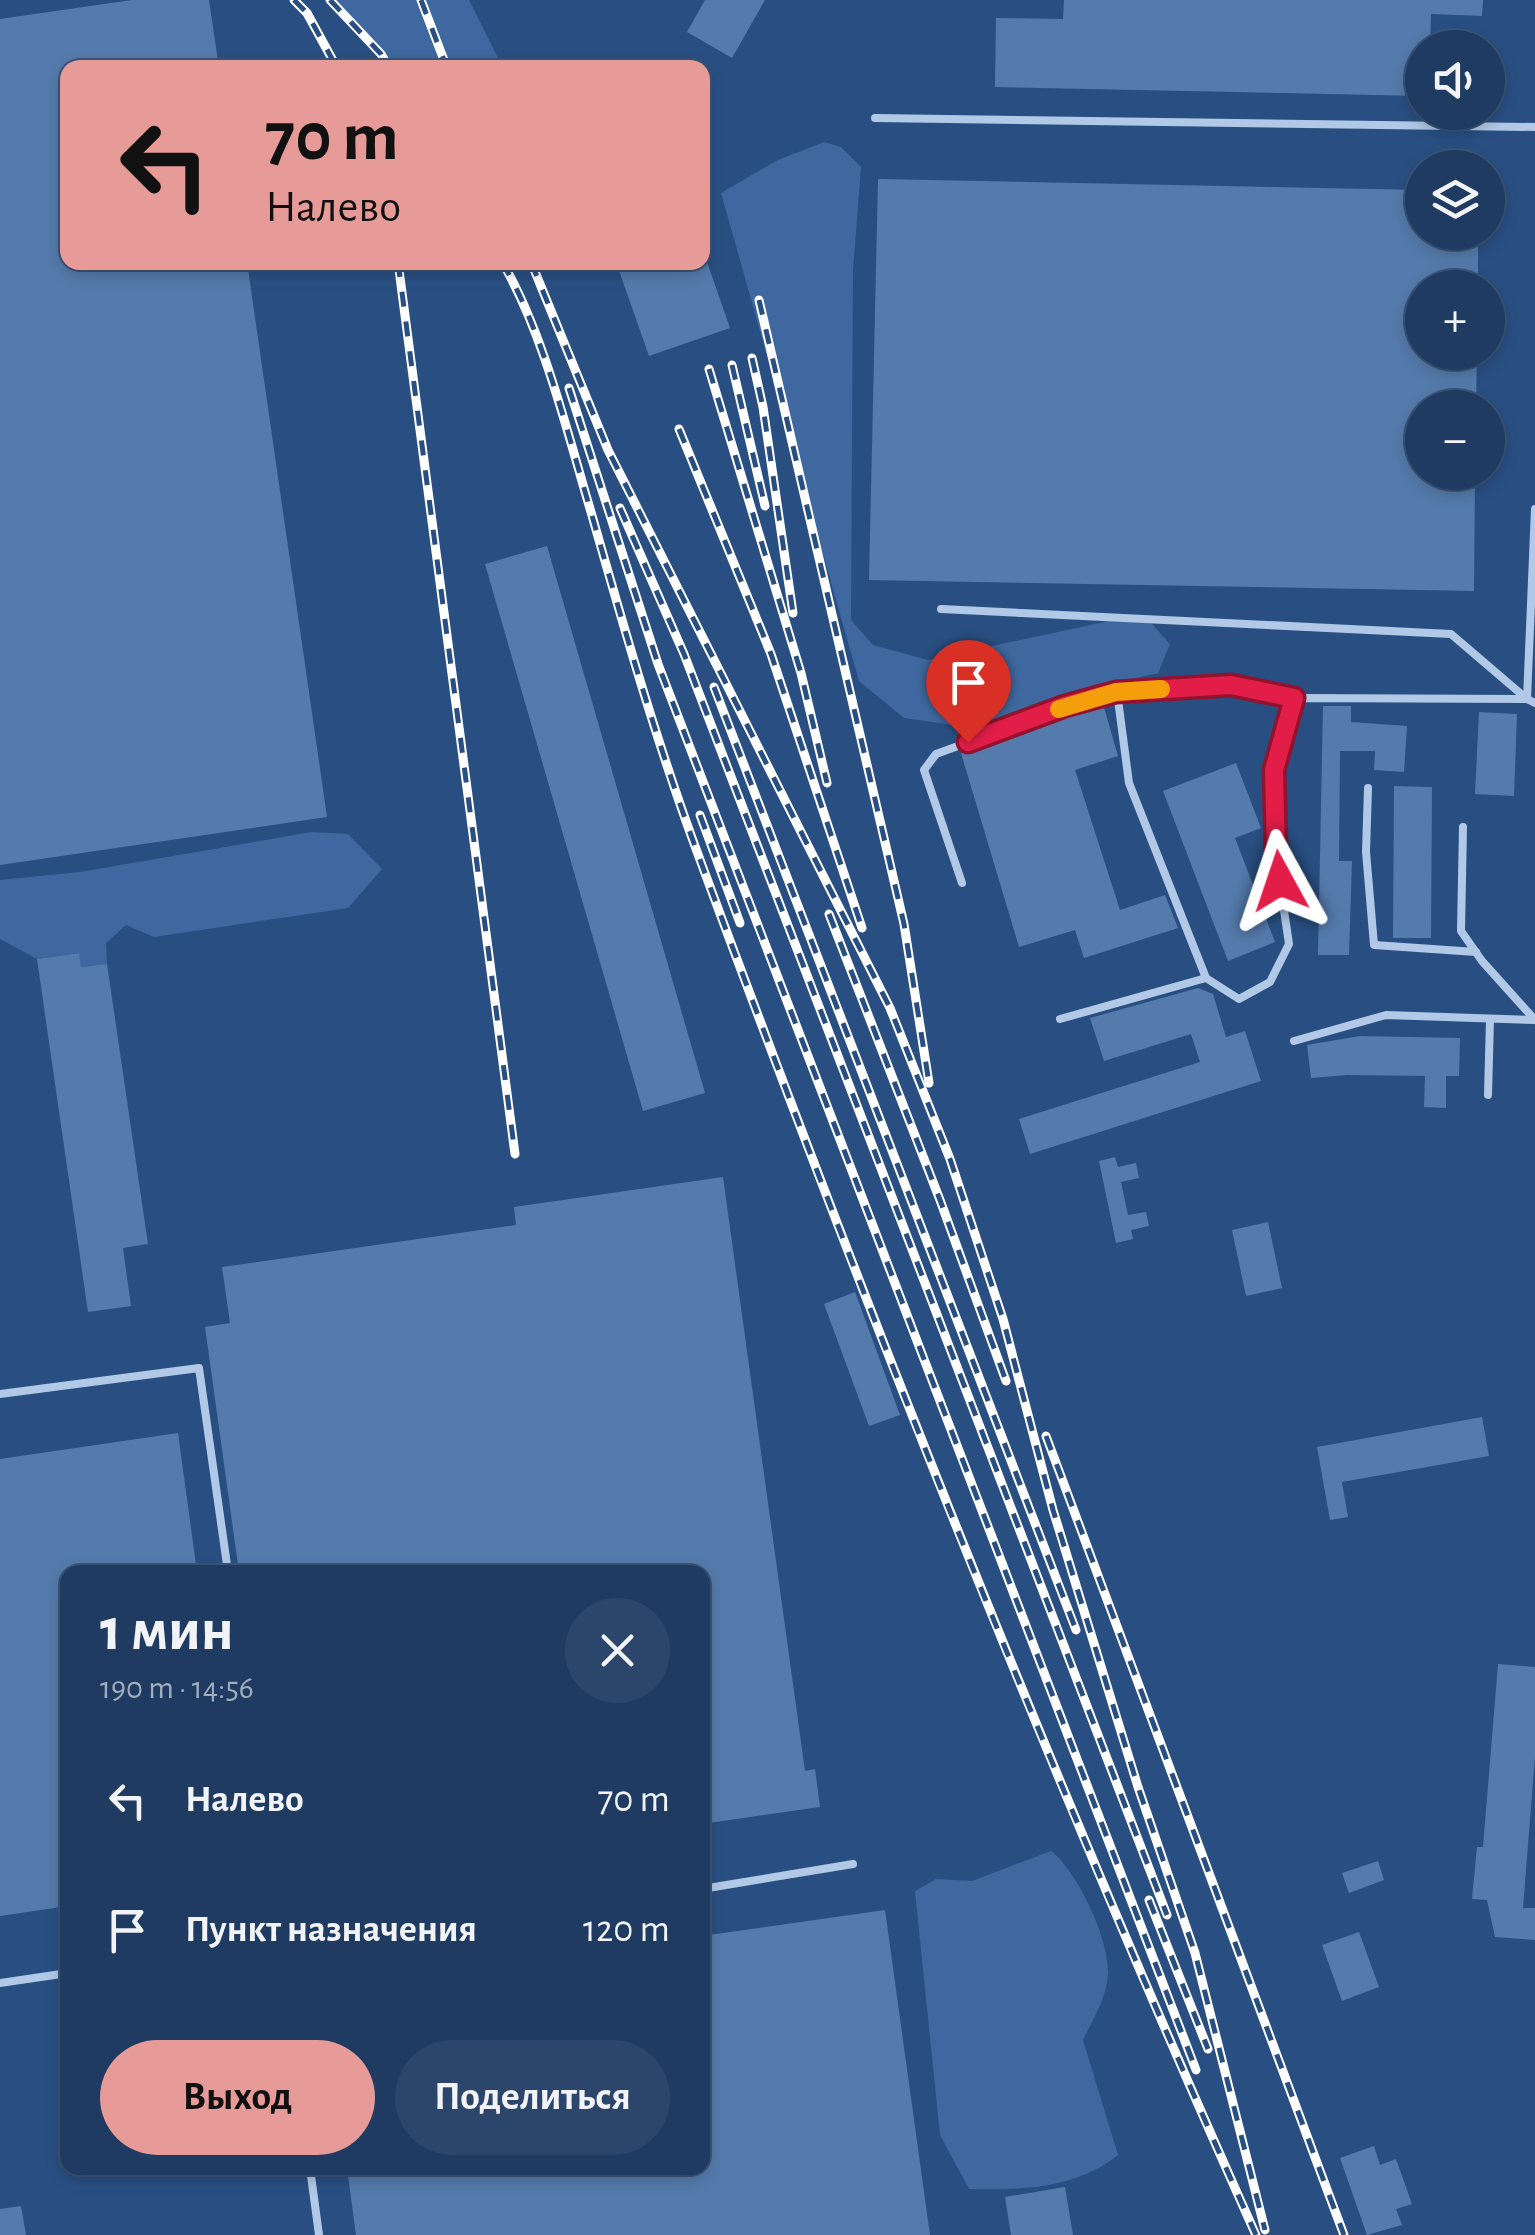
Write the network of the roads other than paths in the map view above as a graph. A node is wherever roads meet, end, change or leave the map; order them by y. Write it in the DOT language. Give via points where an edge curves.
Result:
graph roads {
  1 [pos="875,118"];
  2 [pos="1535,127"];
  3 [pos="1535,509"];
  4 [pos="941,609"];
  5 [pos="1116,692"];
  6 [pos="1294,698"];
  7 [pos="1531,701"];
  8 [pos="1368,788"];
  9 [pos="1463,827"];
  10 [pos="962,883"];
  11 [pos="1476,952"];
  12 [pos="1206,978"];
  13 [pos="1060,1018"];
  14 [pos="1490,1018"];
  15 [pos="1535,1020"];
  16 [pos="1294,1041"];
  17 [pos="1488,1096"];
  18 [pos="0,1394"];
  19 [pos="227,1565"];
  20 [pos="853,1864"];
  21 [pos="710,1888"];
  22 [pos="60,1974"];
  23 [pos="0,1983"];
  24 [pos="311,2175"];
  25 [pos="320,2235"];
  1 -- 2 [label="lane"];
  3 -- 7 [label="lane"];
  4 -- 7 [label="lane" via="1452,634"];
  5 -- 6 [label="lane" via="1231,685"];
  5 -- 10 [label="lane" via="936,754 924,770"];
  5 -- 12 [label="lane" via="1129,783"];
  6 -- 7 [label="lane"];
  6 -- 12 [label="lane" via="1274,770 1289,944 1270,982 1239,999"];
  8 -- 11 [label="lane" via="1374,945"];
  9 -- 11 [label="lane" via="1461,931"];
  11 -- 15 [label="lane"];
  12 -- 13 [label="lane"];
  14 -- 15 [label="lane"];
  14 -- 16 [label="lane" via="1386,1014"];
  14 -- 17 [label="lane"];
  18 -- 19 [label="lane" via="200,1368"];
  20 -- 21 [label="lane"];
  22 -- 23 [label="lane"];
  24 -- 25 [label="lane"];
}
